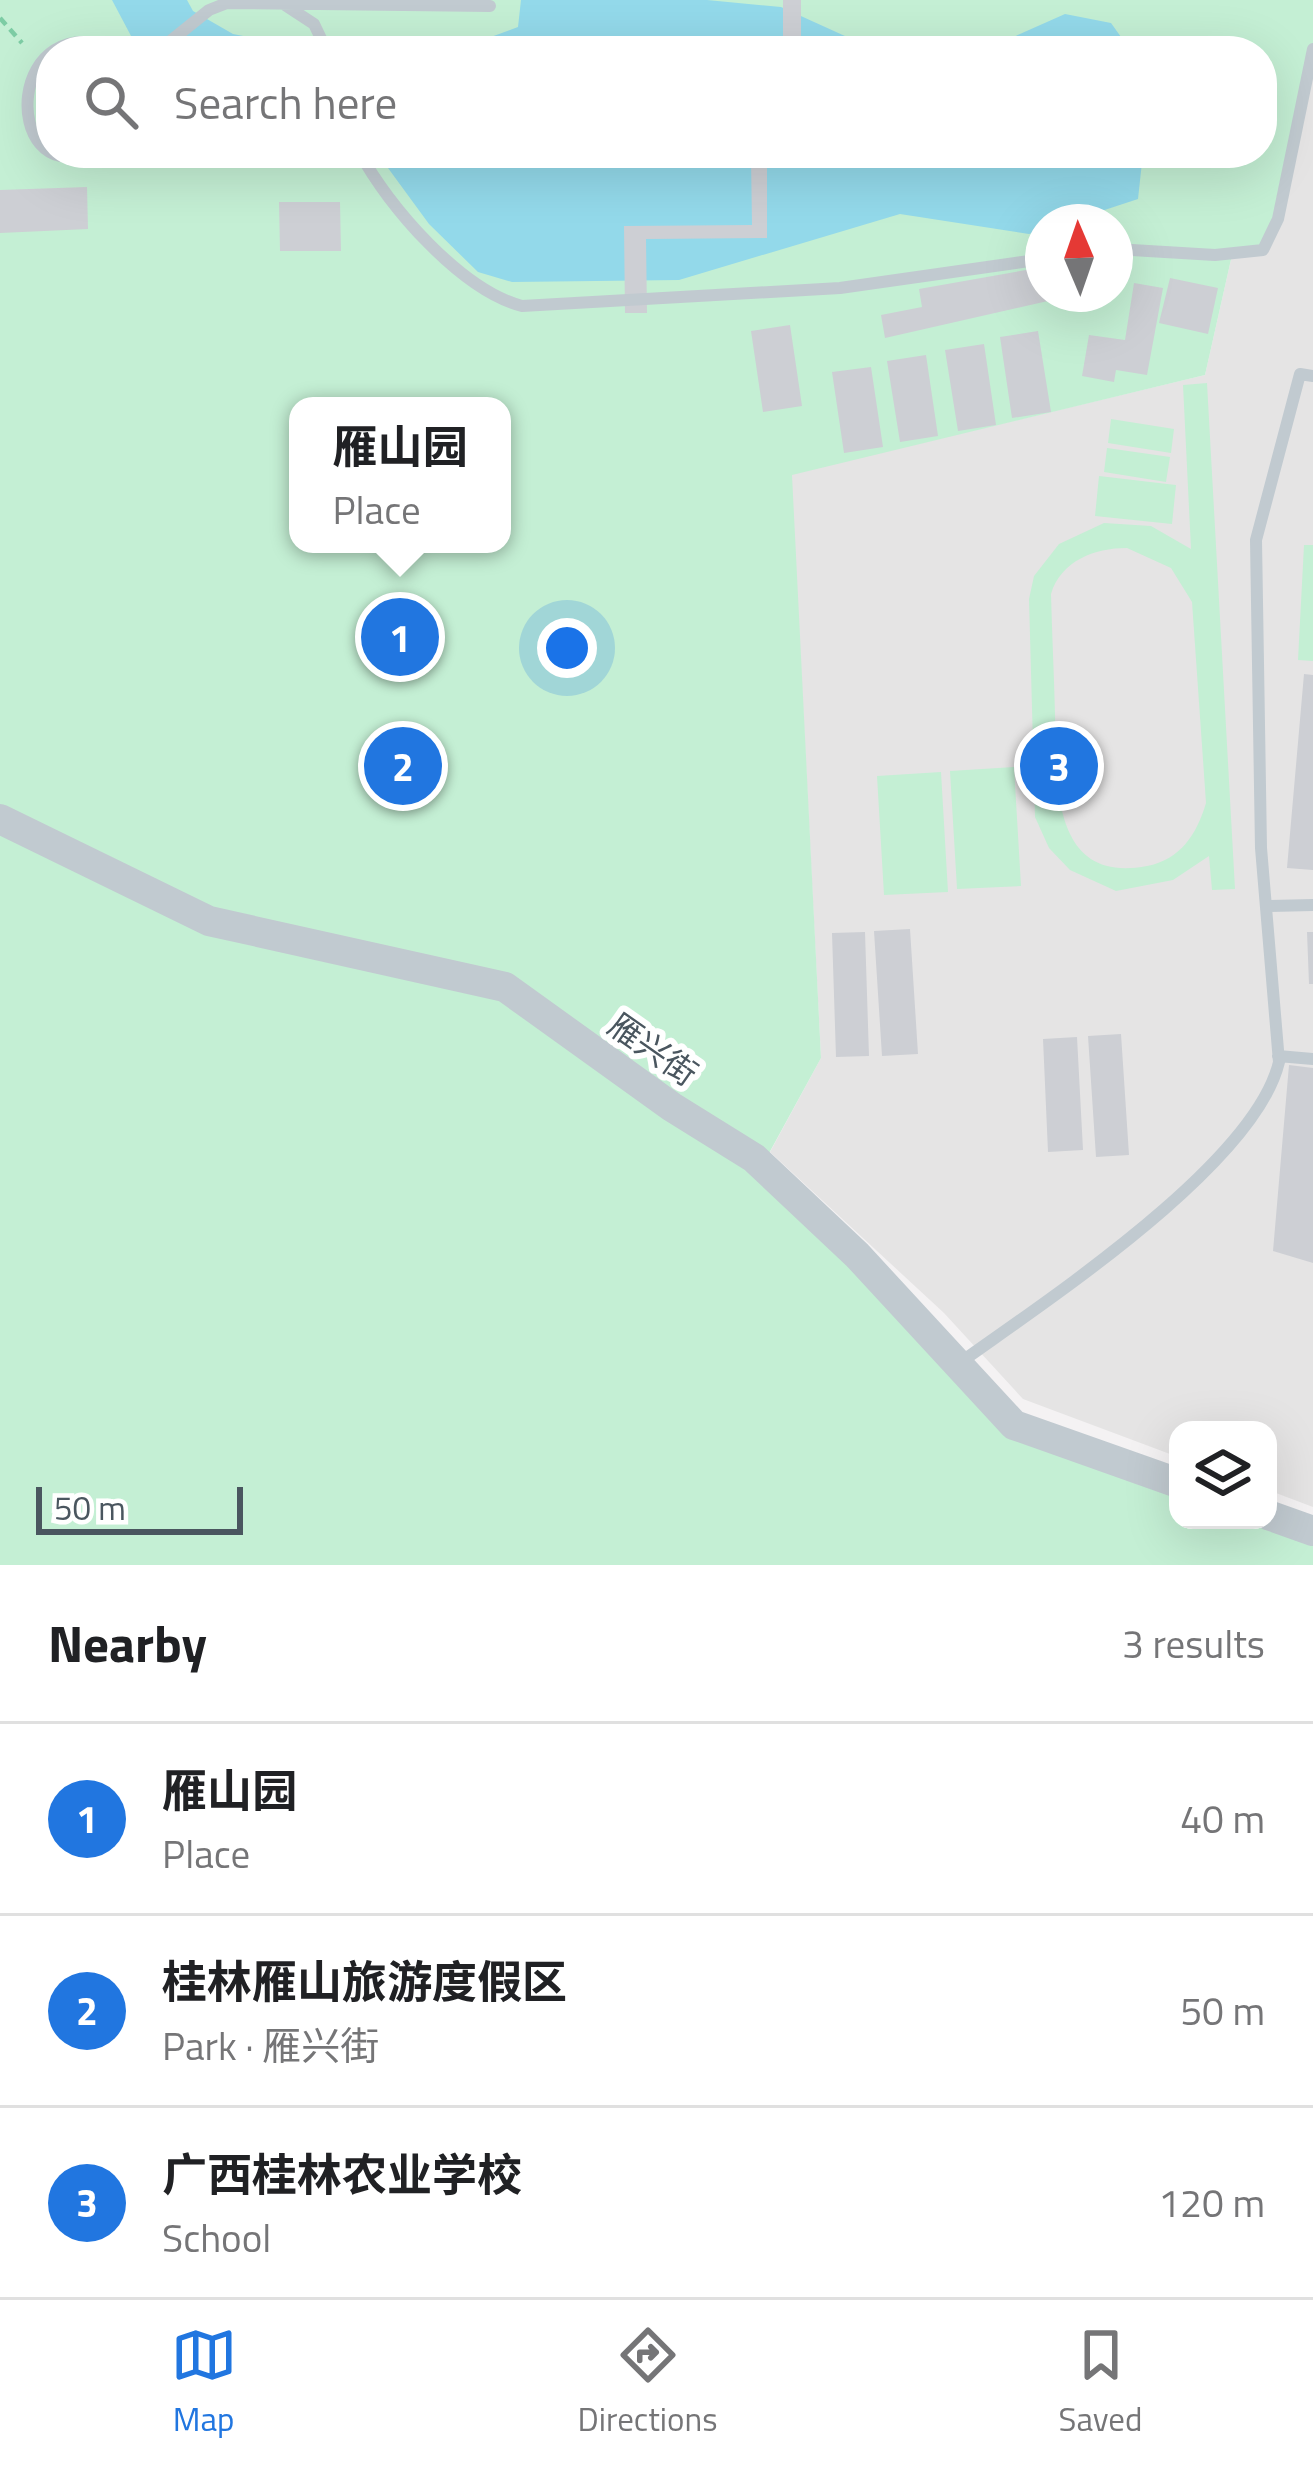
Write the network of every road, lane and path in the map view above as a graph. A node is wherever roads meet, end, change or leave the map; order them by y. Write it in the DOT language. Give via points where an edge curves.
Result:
graph roads {
  1 [pos="282,3"];
  2 [pos="490,6"];
  3 [pos="0,18"];
  4 [pos="85,27"];
  5 [pos="99,36"];
  6 [pos="176,36"];
  7 [pos="320,36"];
  8 [pos="22,43"];
  9 [pos="1313,49"];
  10 [pos="11,124"];
  11 [pos="36,147"];
  12 [pos="371,168"];
  13 [pos="1133,250"];
  14 [pos="1025,262"];
  15 [pos="1313,376"];
  16 [pos="0,819"];
  17 [pos="1313,905"];
  18 [pos="1267,906"];
  19 [pos="1278,1056"];
  20 [pos="1313,1059"];
  21 [pos="955,1366"];
  22 [pos="1169,1480"];
  23 [pos="1277,1518"];
  24 [pos="1313,1531"];
  1 -- 2 [label="lane"];
  1 -- 6 [label="lane" via="227,3"];
  1 -- 7 [label="lane"];
  3 -- 8 [label="path"];
  4 -- 5 [label="lane"];
  9 -- 13 [label="lane" via="1278,219 1263,250"];
  10 -- 11 [label="lane"];
  12 -- 14 [label="lane" via="418,232 475,282 522,306 840,288"];
  15 -- 18 [label="lane" via="1300,374 1256,540"];
  16 -- 21 [label="street, 雁兴街" via="208,921 506,987 754,1158 857,1255"];
  17 -- 18 [label="lane"];
  18 -- 19 [label="lane"];
  19 -- 20 [label="lane"];
  19 -- 21 [label="lane" via="1273,1088 1249,1121 1137,1235"];
  21 -- 22 [label="street, 雁兴街" via="1014,1425"];
  23 -- 24 [label="street"];
}
